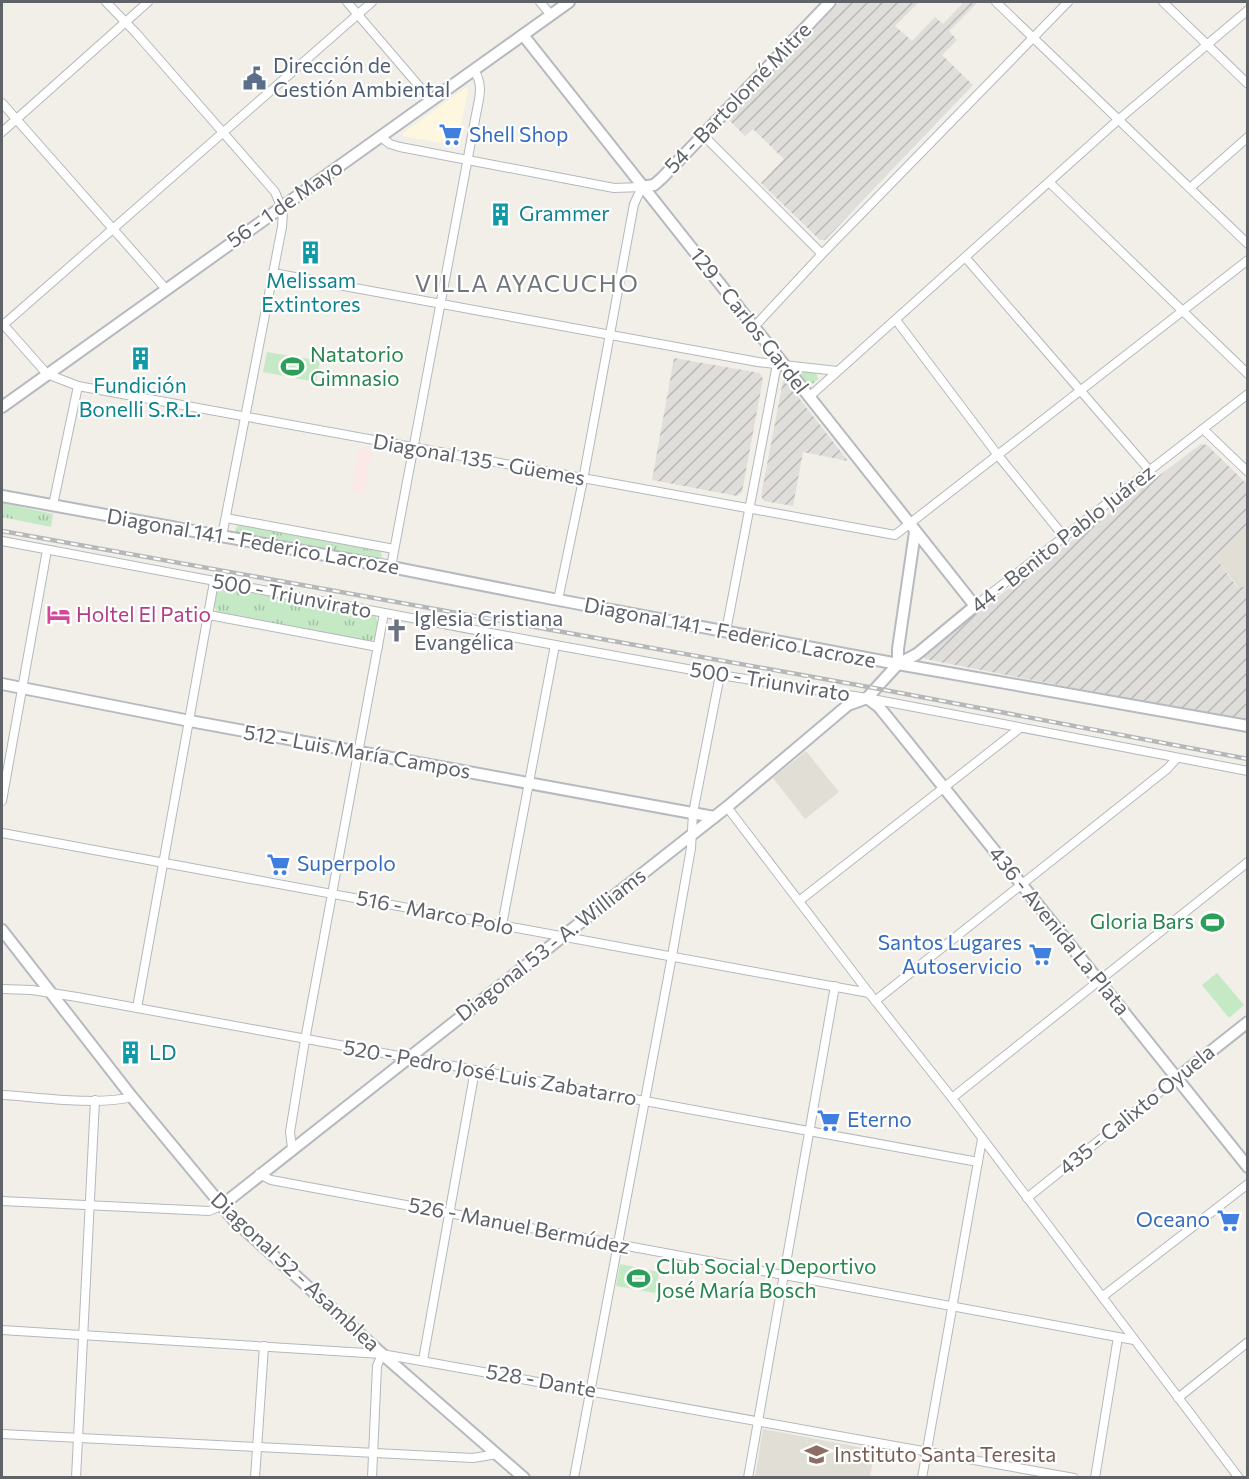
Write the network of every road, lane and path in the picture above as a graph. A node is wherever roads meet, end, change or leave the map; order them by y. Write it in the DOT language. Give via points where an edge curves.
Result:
graph roads {
  1 [pos="106,2"];
  2 [pos="148,2"];
  3 [pos="347,2"];
  4 [pos="372,2"];
  5 [pos="540,2"];
  6 [pos="569,2"];
  7 [pos="830,2"];
  8 [pos="996,2"];
  9 [pos="1068,2"];
  10 [pos="1163,2"];
  11 [pos="1248,10"];
  12 [pos="358,14"];
  13 [pos="551,15"];
  14 [pos="125,22"];
  15 [pos="523,35"];
  16 [pos="1033,37"];
  17 [pos="1207,45"];
  18 [pos="474,70"];
  19 [pos="1248,84"];
  20 [pos="431,100"];
  21 [pos="2,103"];
  22 [pos="16,118"];
  23 [pos="1118,120"];
  24 [pos="2,132"];
  25 [pos="223,132"];
  26 [pos="703,135"];
  27 [pos="381,137"];
  28 [pos="1248,137"];
  29 [pos="468,159"];
  30 [pos="1050,183"];
  31 [pos="642,187"];
  32 [pos="1191,188"];
  33 [pos="282,206"];
  34 [pos="113,228"];
  35 [pos="1248,244"];
  36 [pos="822,254"];
  37 [pos="965,257"];
  38 [pos="1248,260"];
  39 [pos="273,273"];
  40 [pos="166,289"];
  41 [pos="441,304"];
  42 [pos="1182,310"];
  43 [pos="896,320"];
  44 [pos="2,325"];
  45 [pos="754,327"];
  46 [pos="610,335"];
  47 [pos="780,365"];
  48 [pos="837,371"];
  49 [pos="47,374"];
  50 [pos="1248,374"];
  51 [pos="78,386"];
  52 [pos="1080,390"];
  53 [pos="1248,394"];
  54 [pos="809,397"];
  55 [pos="2,407"];
  56 [pos="246,417"];
  57 [pos="1203,429"];
  58 [pos="413,448"];
  59 [pos="997,454"];
  60 [pos="1150,471"];
  61 [pos="1248,472"];
  62 [pos="583,480"];
  63 [pos="2,496"];
  64 [pos="53,505"];
  65 [pos="750,509"];
  66 [pos="226,518"];
  67 [pos="911,528"];
  68 [pos="222,536"];
  69 [pos="1065,538"];
  70 [pos="2,541"];
  71 [pos="394,549"];
  72 [pos="47,550"];
  73 [pos="391,567"];
  74 [pos="214,582"];
  75 [pos="558,600"];
  76 [pos="975,606"];
  77 [pos="384,613"];
  78 [pos="208,615"];
  79 [pos="726,631"];
  80 [pos="555,645"];
  81 [pos="378,647"];
  82 [pos="898,664"];
  83 [pos="720,675"];
  84 [pos="2,684"];
  85 [pos="879,684"];
  86 [pos="22,688"];
  87 [pos="867,698"];
  88 [pos="190,721"];
  89 [pos="1248,726"];
  90 [pos="1020,728"];
  91 [pos="359,752"];
  92 [pos="1177,758"];
  93 [pos="1248,771"];
  94 [pos="529,783"];
  95 [pos="944,787"];
  96 [pos="2,801"];
  97 [pos="728,807"];
  98 [pos="693,813"];
  99 [pos="714,817"];
  100 [pos="2,833"];
  101 [pos="692,835"];
  102 [pos="1248,862"];
  103 [pos="164,863"];
  104 [pos="1021,884"];
  105 [pos="333,894"];
  106 [pos="799,901"];
  107 [pos="502,925"];
  108 [pos="2,930"];
  109 [pos="561,937"];
  110 [pos="672,956"];
  111 [pos="1098,981"];
  112 [pos="835,986"];
  113 [pos="2,988"];
  114 [pos="50,993"];
  115 [pos="869,993"];
  116 [pos="875,1001"];
  117 [pos="137,1008"];
  118 [pos="1248,1022"];
  119 [pos="305,1040"];
  120 [pos="406,1059"];
  121 [pos="475,1070"];
  122 [pos="1176,1079"];
  123 [pos="2,1095"];
  124 [pos="132,1097"];
  125 [pos="952,1098"];
  126 [pos="95,1100"];
  127 [pos="644,1101"];
  128 [pos="810,1132"];
  129 [pos="982,1139"];
  130 [pos="292,1148"];
  131 [pos="978,1162"];
  132 [pos="1248,1167"];
  133 [pos="259,1174"];
  134 [pos="1248,1184"];
  135 [pos="1027,1198"];
  136 [pos="2,1201"];
  137 [pos="90,1205"];
  138 [pos="221,1206"];
  139 [pos="448,1213"];
  140 [pos="617,1245"];
  141 [pos="785,1275"];
  142 [pos="1102,1297"];
  143 [pos="952,1306"];
  144 [pos="2,1330"];
  145 [pos="83,1334"];
  146 [pos="1118,1337"];
  147 [pos="1134,1340"];
  148 [pos="1248,1342"];
  149 [pos="264,1346"];
  150 [pos="382,1353"];
  151 [pos="423,1360"];
  152 [pos="590,1390"];
  153 [pos="1178,1398"];
  154 [pos="758,1420"];
  155 [pos="2,1434"];
  156 [pos="78,1437"];
  157 [pos="256,1447"];
  158 [pos="927,1450"];
  159 [pos="373,1452"];
  160 [pos="497,1454"];
  161 [pos="76,1478"];
  162 [pos="255,1478"];
  163 [pos="372,1478"];
  164 [pos="524,1478"];
  165 [pos="574,1478"];
  166 [pos="748,1478"];
  167 [pos="922,1478"];
  168 [pos="1074,1478"];
  169 [pos="1095,1478"];
  170 [pos="1239,1478"];
  1 -- 14 [label="street"];
  2 -- 14 [label="street"];
  3 -- 12 [label="street"];
  4 -- 12 [label="street"];
  5 -- 13 [label="street"];
  6 -- 13 [label="street, 56 - 1 de Mayo"];
  7 -- 26 [label="street, 54 - Bartolomé Mitre"];
  8 -- 16 [label="street"];
  9 -- 16 [label="street"];
  10 -- 17 [label="street"];
  11 -- 17 [label="street"];
  12 -- 20 [label="street"];
  12 -- 25 [label="street"];
  13 -- 15 [label="street, 56 - 1 de Mayo"];
  14 -- 22 [label="street"];
  14 -- 25 [label="street"];
  15 -- 18 [label="street, 56 - 1 de Mayo"];
  15 -- 31 [label="street, 129 - Carlos Gardel"];
  16 -- 23 [label="street"];
  16 -- 36 [label="street"];
  17 -- 19 [label="street"];
  17 -- 23 [label="street"];
  18 -- 20 [label="street, 56 - 1 de Mayo"];
  18 -- 29 [label="street" via="480,88"];
  20 -- 27 [label="street, 56 - 1 de Mayo"];
  21 -- 22 [label="street"];
  22 -- 24 [label="street"];
  22 -- 34 [label="street"];
  23 -- 30 [label="street"];
  23 -- 32 [label="street"];
  25 -- 33 [label="street"];
  25 -- 34 [label="street"];
  26 -- 31 [label="street, 54 - Bartolomé Mitre" via="654,185"];
  26 -- 36 [label="street"];
  27 -- 29 [label="street" via="390,144"];
  27 -- 33 [label="street, 56 - 1 de Mayo"];
  28 -- 32 [label="street"];
  29 -- 31 [label="street" via="614,188"];
  29 -- 41 [label="street"];
  30 -- 37 [label="street"];
  30 -- 42 [label="street"];
  31 -- 45 [label="street, 129 - Carlos Gardel"];
  31 -- 46 [label="street" via="634,204"];
  32 -- 35 [label="street"];
  33 -- 39 [label="street"];
  33 -- 40 [label="street, 56 - 1 de Mayo"];
  34 -- 40 [label="street"];
  34 -- 44 [label="street"];
  36 -- 45 [label="street"];
  37 -- 43 [label="street"];
  37 -- 52 [label="street"];
  38 -- 42 [label="street, Diagonal 135 - Güemes"];
  39 -- 41 [label="street"];
  39 -- 56 [label="street"];
  40 -- 49 [label="street, 56 - 1 de Mayo"];
  41 -- 46 [label="street"];
  41 -- 58 [label="street"];
  42 -- 50 [label="street"];
  42 -- 52 [label="street, Diagonal 135 - Güemes"];
  43 -- 48 [label="street"];
  43 -- 59 [label="street"];
  44 -- 49 [label="street"];
  45 -- 47 [label="street, 129 - Carlos Gardel"];
  46 -- 47 [label="street"];
  46 -- 62 [label="street"];
  47 -- 48 [label="street"];
  47 -- 54 [label="street, 129 - Carlos Gardel"];
  47 -- 65 [label="street"];
  48 -- 54 [label="street"];
  49 -- 51 [label="street, Diagonal 135 - Güemes"];
  49 -- 55 [label="street, 56 - 1 de Mayo"];
  51 -- 56 [label="street, Diagonal 135 - Güemes"];
  51 -- 64 [label="street"];
  52 -- 59 [label="street, Diagonal 135 - Güemes"];
  52 -- 60 [label="street"];
  53 -- 57 [label="street, 44 - Benito Pablo Juárez"];
  54 -- 67 [label="street, 129 - Carlos Gardel"];
  56 -- 58 [label="street, Diagonal 135 - Güemes"];
  56 -- 66 [label="street"];
  57 -- 60 [label="street, 44 - Benito Pablo Juárez"];
  57 -- 61 [label="street"];
  58 -- 62 [label="street, Diagonal 135 - Güemes"];
  58 -- 71 [label="street"];
  59 -- 67 [label="street, Diagonal 135 - Güemes"];
  59 -- 69 [label="street"];
  60 -- 69 [label="street, 44 - Benito Pablo Juárez"];
  62 -- 65 [label="street, Diagonal 135 - Güemes"];
  62 -- 75 [label="street"];
  63 -- 64 [label="street, Diagonal 141 - Federico Lacroze"];
  64 -- 68 [label="street, Diagonal 141 - Federico Lacroze"];
  65 -- 67 [label="street, Diagonal 135 - Güemes" via="888,535"];
  65 -- 79 [label="street"];
  66 -- 68 [label="street"];
  66 -- 71 [label="street, Diagonal 141 - Federico Lacroze"];
  67 -- 76 [label="street, 129 - Carlos Gardel"];
  67 -- 82 [label="street"];
  68 -- 73 [label="street, Diagonal 141 - Federico Lacroze"];
  69 -- 76 [label="street, 44 - Benito Pablo Juárez"];
  70 -- 72 [label="street, 500 - Triunvirato"];
  71 -- 73 [label="street"];
  72 -- 74 [label="street, 500 - Triunvirato"];
  72 -- 86 [label="street"];
  73 -- 75 [label="street, Diagonal 141 - Federico Lacroze"];
  74 -- 77 [label="street, 500 - Triunvirato"];
  74 -- 78 [label="street"];
  75 -- 79 [label="street, Diagonal 141 - Federico Lacroze"];
  76 -- 82 [label="street, 44 - Benito Pablo Juárez" via="917,654"];
  77 -- 80 [label="street, 500 - Triunvirato"];
  77 -- 81 [label="street"];
  78 -- 81 [label="street"];
  78 -- 88 [label="street"];
  79 -- 82 [label="street, Diagonal 141 - Federico Lacroze"];
  80 -- 83 [label="street, 500 - Triunvirato"];
  80 -- 94 [label="street"];
  81 -- 91 [label="street"];
  82 -- 85 [label="street, 44 - Benito Pablo Juárez"];
  82 -- 89 [label="street, Diagonal 141 - Federico Lacroze"];
  83 -- 87 [label="street, 500 - Triunvirato"];
  83 -- 98 [label="street"];
  84 -- 86 [label="street, 512 - Luis María Campos"];
  85 -- 87 [label="street, Diagonal 53 - A. Williams"];
  86 -- 88 [label="street, 512 - Luis María Campos"];
  86 -- 96 [label="street"];
  87 -- 90 [label="street, 500 - Triunvirato"];
  87 -- 95 [label="street, 436 - Avenida La Plata" via="879,707"];
  87 -- 97 [label="street, Diagonal 53 - A. Williams" via="849,705"];
  88 -- 91 [label="street, 512 - Luis María Campos"];
  88 -- 103 [label="street"];
  90 -- 92 [label="street, 500 - Triunvirato"];
  90 -- 95 [label="street"];
  91 -- 94 [label="street, 512 - Luis María Campos"];
  91 -- 105 [label="street"];
  92 -- 93 [label="street, 500 - Triunvirato"];
  92 -- 104 [label="street"];
  94 -- 98 [label="street, 512 - Luis María Campos"];
  94 -- 107 [label="street"];
  95 -- 104 [label="street, 436 - Avenida La Plata"];
  95 -- 106 [label="street"];
  97 -- 99 [label="street, Diagonal 53 - A. Williams"];
  97 -- 106 [label="street"];
  98 -- 99 [label="street, 512 - Luis María Campos"];
  98 -- 101 [label="street"];
  99 -- 101 [label="street, Diagonal 53 - A. Williams"];
  100 -- 103 [label="street, 516 - Marco Polo"];
  101 -- 109 [label="street, Diagonal 53 - A. Williams"];
  101 -- 110 [label="street"];
  102 -- 111 [label="street"];
  103 -- 105 [label="street, 516 - Marco Polo"];
  103 -- 117 [label="street"];
  104 -- 111 [label="street, 436 - Avenida La Plata"];
  104 -- 116 [label="street"];
  105 -- 107 [label="street, 516 - Marco Polo"];
  105 -- 119 [label="street"];
  106 -- 115 [label="street"];
  107 -- 109 [label="street, 516 - Marco Polo"];
  108 -- 114 [label="street, Diagonal 52 - Asamblea"];
  109 -- 110 [label="street, 516 - Marco Polo"];
  109 -- 120 [label="street, Diagonal 53 - A. Williams"];
  110 -- 112 [label="street, 516 - Marco Polo"];
  110 -- 127 [label="street"];
  111 -- 122 [label="street, 436 - Avenida La Plata"];
  111 -- 125 [label="street"];
  112 -- 115 [label="street, 516 - Marco Polo"];
  112 -- 128 [label="street"];
  113 -- 114 [label="street, 520 - Pedro José Luis Zabatarro"];
  114 -- 117 [label="street, 520 - Pedro José Luis Zabatarro"];
  114 -- 124 [label="street, Diagonal 52 - Asamblea"];
  115 -- 116 [label="street"];
  116 -- 125 [label="street"];
  117 -- 119 [label="street, 520 - Pedro José Luis Zabatarro"];
  118 -- 122 [label="street, 435 - Calixto Oyuela"];
  119 -- 120 [label="street, 520 - Pedro José Luis Zabatarro"];
  119 -- 130 [label="street" via="290,1132"];
  120 -- 121 [label="street, 520 - Pedro José Luis Zabatarro"];
  120 -- 130 [label="street, Diagonal 53 - A. Williams"];
  121 -- 127 [label="street, 520 - Pedro José Luis Zabatarro"];
  121 -- 139 [label="street"];
  122 -- 132 [label="street, 436 - Avenida La Plata"];
  122 -- 135 [label="street, 435 - Calixto Oyuela"];
  123 -- 126 [label="street"];
  124 -- 126 [label="street"];
  124 -- 138 [label="street, Diagonal 52 - Asamblea"];
  125 -- 129 [label="street"];
  126 -- 137 [label="street"];
  127 -- 128 [label="street, 520 - Pedro José Luis Zabatarro"];
  127 -- 140 [label="street"];
  128 -- 131 [label="street, 520 - Pedro José Luis Zabatarro"];
  128 -- 141 [label="street"];
  129 -- 131 [label="street"];
  129 -- 135 [label="street"];
  130 -- 133 [label="street, Diagonal 53 - A. Williams"];
  131 -- 143 [label="street"];
  133 -- 138 [label="street, Diagonal 53 - A. Williams"];
  133 -- 139 [label="street, 526 - Manuel Bermúdez" via="271,1180"];
  134 -- 142 [label="street"];
  135 -- 142 [label="street"];
  136 -- 137 [label="street"];
  137 -- 138 [label="street" via="209,1211"];
  137 -- 145 [label="street"];
  138 -- 150 [label="street, Diagonal 52 - Asamblea"];
  139 -- 140 [label="street, 526 - Manuel Bermúdez"];
  139 -- 151 [label="street"];
  140 -- 141 [label="street, 526 - Manuel Bermúdez"];
  140 -- 152 [label="street"];
  141 -- 143 [label="street, 526 - Manuel Bermúdez"];
  141 -- 154 [label="street"];
  142 -- 147 [label="street"];
  143 -- 146 [label="street, 526 - Manuel Bermúdez"];
  143 -- 158 [label="street"];
  144 -- 145 [label="street, 528 - Dante"];
  145 -- 149 [label="street, 528 - Dante"];
  145 -- 156 [label="street"];
  146 -- 147 [label="street, 526 - Manuel Bermúdez"];
  146 -- 169 [label="street"];
  147 -- 153 [label="street"];
  148 -- 153 [label="street"];
  149 -- 150 [label="street, 528 - Dante"];
  149 -- 157 [label="street"];
  150 -- 151 [label="street, 528 - Dante"];
  150 -- 159 [label="street" via="378,1362"];
  150 -- 160 [label="street, Diagonal 52 - Asamblea"];
  151 -- 152 [label="street, 528 - Dante"];
  152 -- 154 [label="street, 528 - Dante"];
  152 -- 165 [label="street"];
  153 -- 170 [label="street"];
  154 -- 158 [label="street, 528 - Dante"];
  154 -- 166 [label="street"];
  155 -- 156 [label="street"];
  156 -- 157 [label="street"];
  156 -- 161 [label="street"];
  157 -- 159 [label="street"];
  157 -- 162 [label="street"];
  158 -- 167 [label="street"];
  158 -- 168 [label="street, 528 - Dante"];
  159 -- 160 [label="street" via="473,1458"];
  159 -- 163 [label="street"];
  160 -- 164 [label="street, Diagonal 52 - Asamblea"];
}
